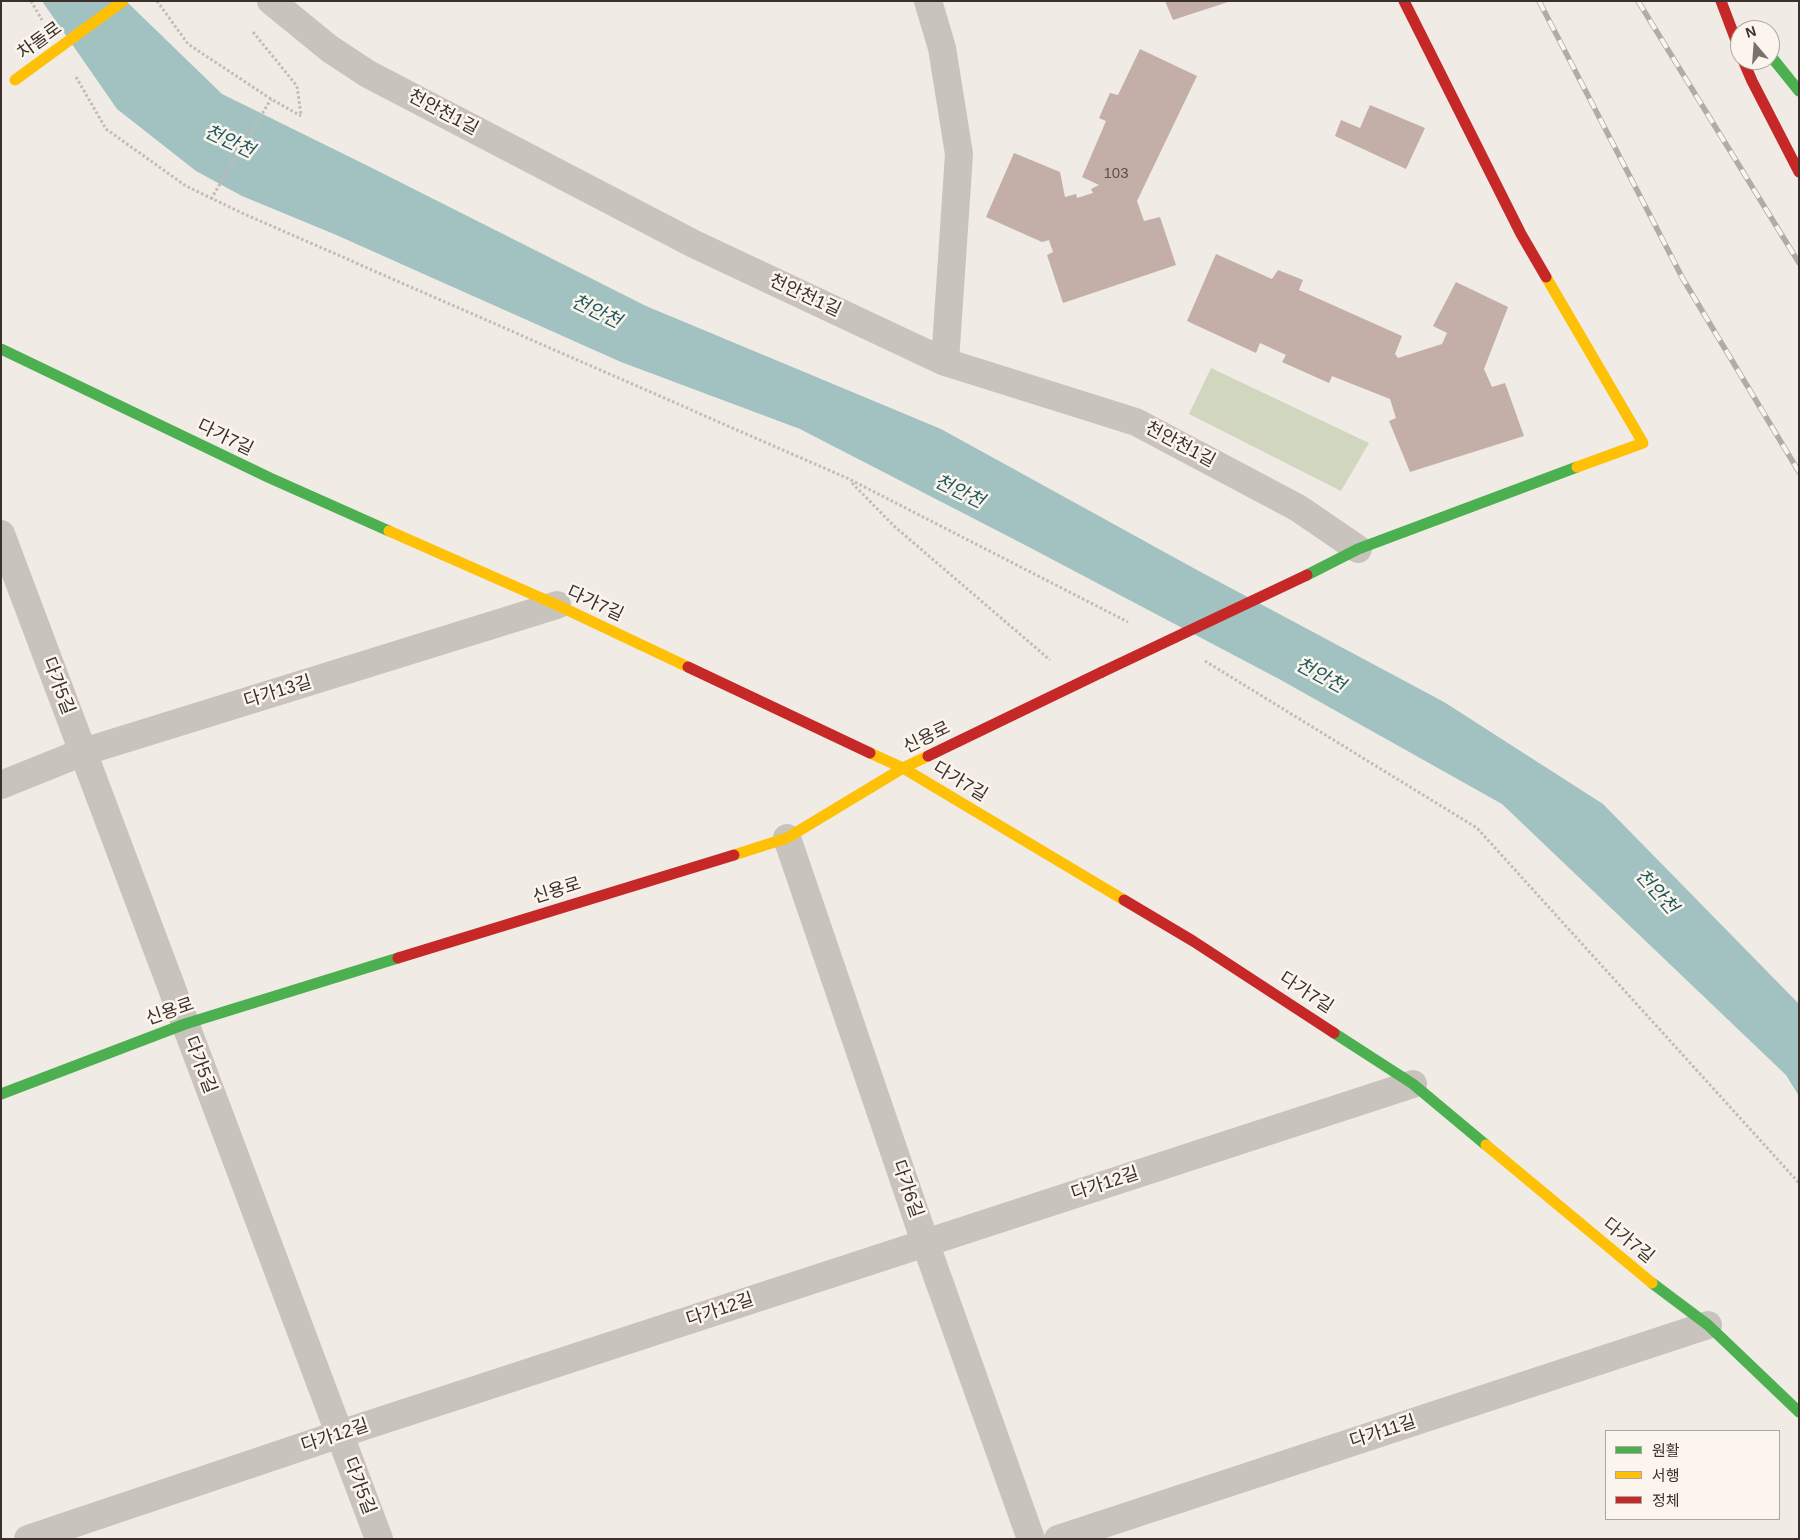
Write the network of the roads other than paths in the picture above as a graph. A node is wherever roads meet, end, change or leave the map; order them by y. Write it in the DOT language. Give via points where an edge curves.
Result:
graph roads {
  1 [pos="123,1"];
  2 [pos="271,1"];
  3 [pos="928,1"];
  4 [pos="1404,1"];
  5 [pos="1721,1"];
  6 [pos="1730,25"];
  7 [pos="1780,67"];
  8 [pos="1747,70"];
  9 [pos="12,83"];
  10 [pos="1799,91"];
  11 [pos="1799,172"];
  12 [pos="1,348"];
  13 [pos="944,362"];
  14 [pos="1,534"];
  15 [pos="1358,549"];
  16 [pos="557,605"];
  17 [pos="83,752"];
  18 [pos="903,768"];
  19 [pos="1,785"];
  20 [pos="787,838"];
  21 [pos="185,1024"];
  22 [pos="1413,1084"];
  23 [pos="1,1094"];
  24 [pos="925,1242"];
  25 [pos="1708,1325"];
  26 [pos="1799,1412"];
  27 [pos="340,1434"];
  28 [pos="28,1539"];
  29 [pos="379,1539"];
  30 [pos="1031,1539"];
  31 [pos="1058,1539"];
  1 -- 9 [label="street, 차돌로, bridge"];
  2 -- 13 [label="street, 천안천1길" via="330,50 368,74 694,244"];
  3 -- 13 [label="street" via="942,48 958,154"];
  4 -- 15 [label="street, 신용로" via="1521,234 1642,443"];
  5 -- 6 [label="street"];
  7 -- 10 [label="street"];
  8 -- 11 [label="street"];
  12 -- 16 [label="street, 다가7길" via="270,478"];
  13 -- 15 [label="street, 천안천1길" via="1136,422 1298,508"];
  14 -- 17 [label="street, 다가5길"];
  15 -- 18 [label="street, 신용로, bridge"];
  16 -- 17 [label="street, 다가13길"];
  16 -- 18 [label="street, 다가7길"];
  17 -- 19 [label="street, 다가13길"];
  17 -- 21 [label="street, 다가5길"];
  18 -- 20 [label="street, 신용로"];
  18 -- 22 [label="street, 다가7길" via="1193,941"];
  20 -- 21 [label="street, 신용로"];
  20 -- 24 [label="street, 다가6길"];
  21 -- 23 [label="street, 신용로"];
  21 -- 27 [label="street, 다가5길"];
  22 -- 24 [label="street, 다가12길"];
  22 -- 25 [label="street, 다가7길" via="1630,1266"];
  24 -- 27 [label="street, 다가12길"];
  24 -- 30 [label="street, 다가6길"];
  25 -- 26 [label="street, 다가7길"];
  25 -- 31 [label="street, 다가11길"];
  27 -- 28 [label="street, 다가12길"];
  27 -- 29 [label="street, 다가5길"];
}
